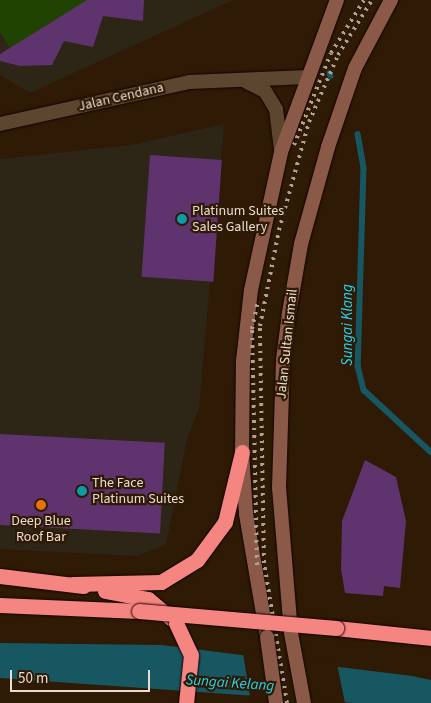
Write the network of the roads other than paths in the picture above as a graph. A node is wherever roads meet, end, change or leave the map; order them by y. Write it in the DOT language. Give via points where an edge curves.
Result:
graph roads {
  1 [pos="337,0"];
  2 [pos="390,0"];
  3 [pos="307,77"];
  4 [pos="244,80"];
  5 [pos="0,124"];
  6 [pos="281,152"];
  7 [pos="242,452"];
  8 [pos="0,576"];
  9 [pos="73,584"];
  10 [pos="0,605"];
  11 [pos="431,638"];
  12 [pos="186,703"];
  13 [pos="276,703"];
  14 [pos="304,703"];
  1 -- 3 [label="main road"];
  2 -- 14 [label="main road, Jalan Sultan Ismail, bridge" via="355,68 326,154 301,244 289,313 282,377 279,488 291,634"];
  3 -- 4 [label="street, Jalan Cendana"];
  3 -- 6 [label="main road"];
  4 -- 5 [label="street, Jalan Cendana" via="189,82"];
  4 -- 6 [label="street" via="265,91 276,109"];
  6 -- 7 [label="main road" via="251,290 243,361"];
  7 -- 9 [label="highway" via="225,522 197,560 161,582"];
  7 -- 13 [label="main road, bridge" via="246,514"];
  8 -- 9 [label="highway"];
  9 -- 12 [label="highway, bridge" via="148,599 176,624 191,655"];
  10 -- 11 [label="highway, bridge" via="336,628"];
}
